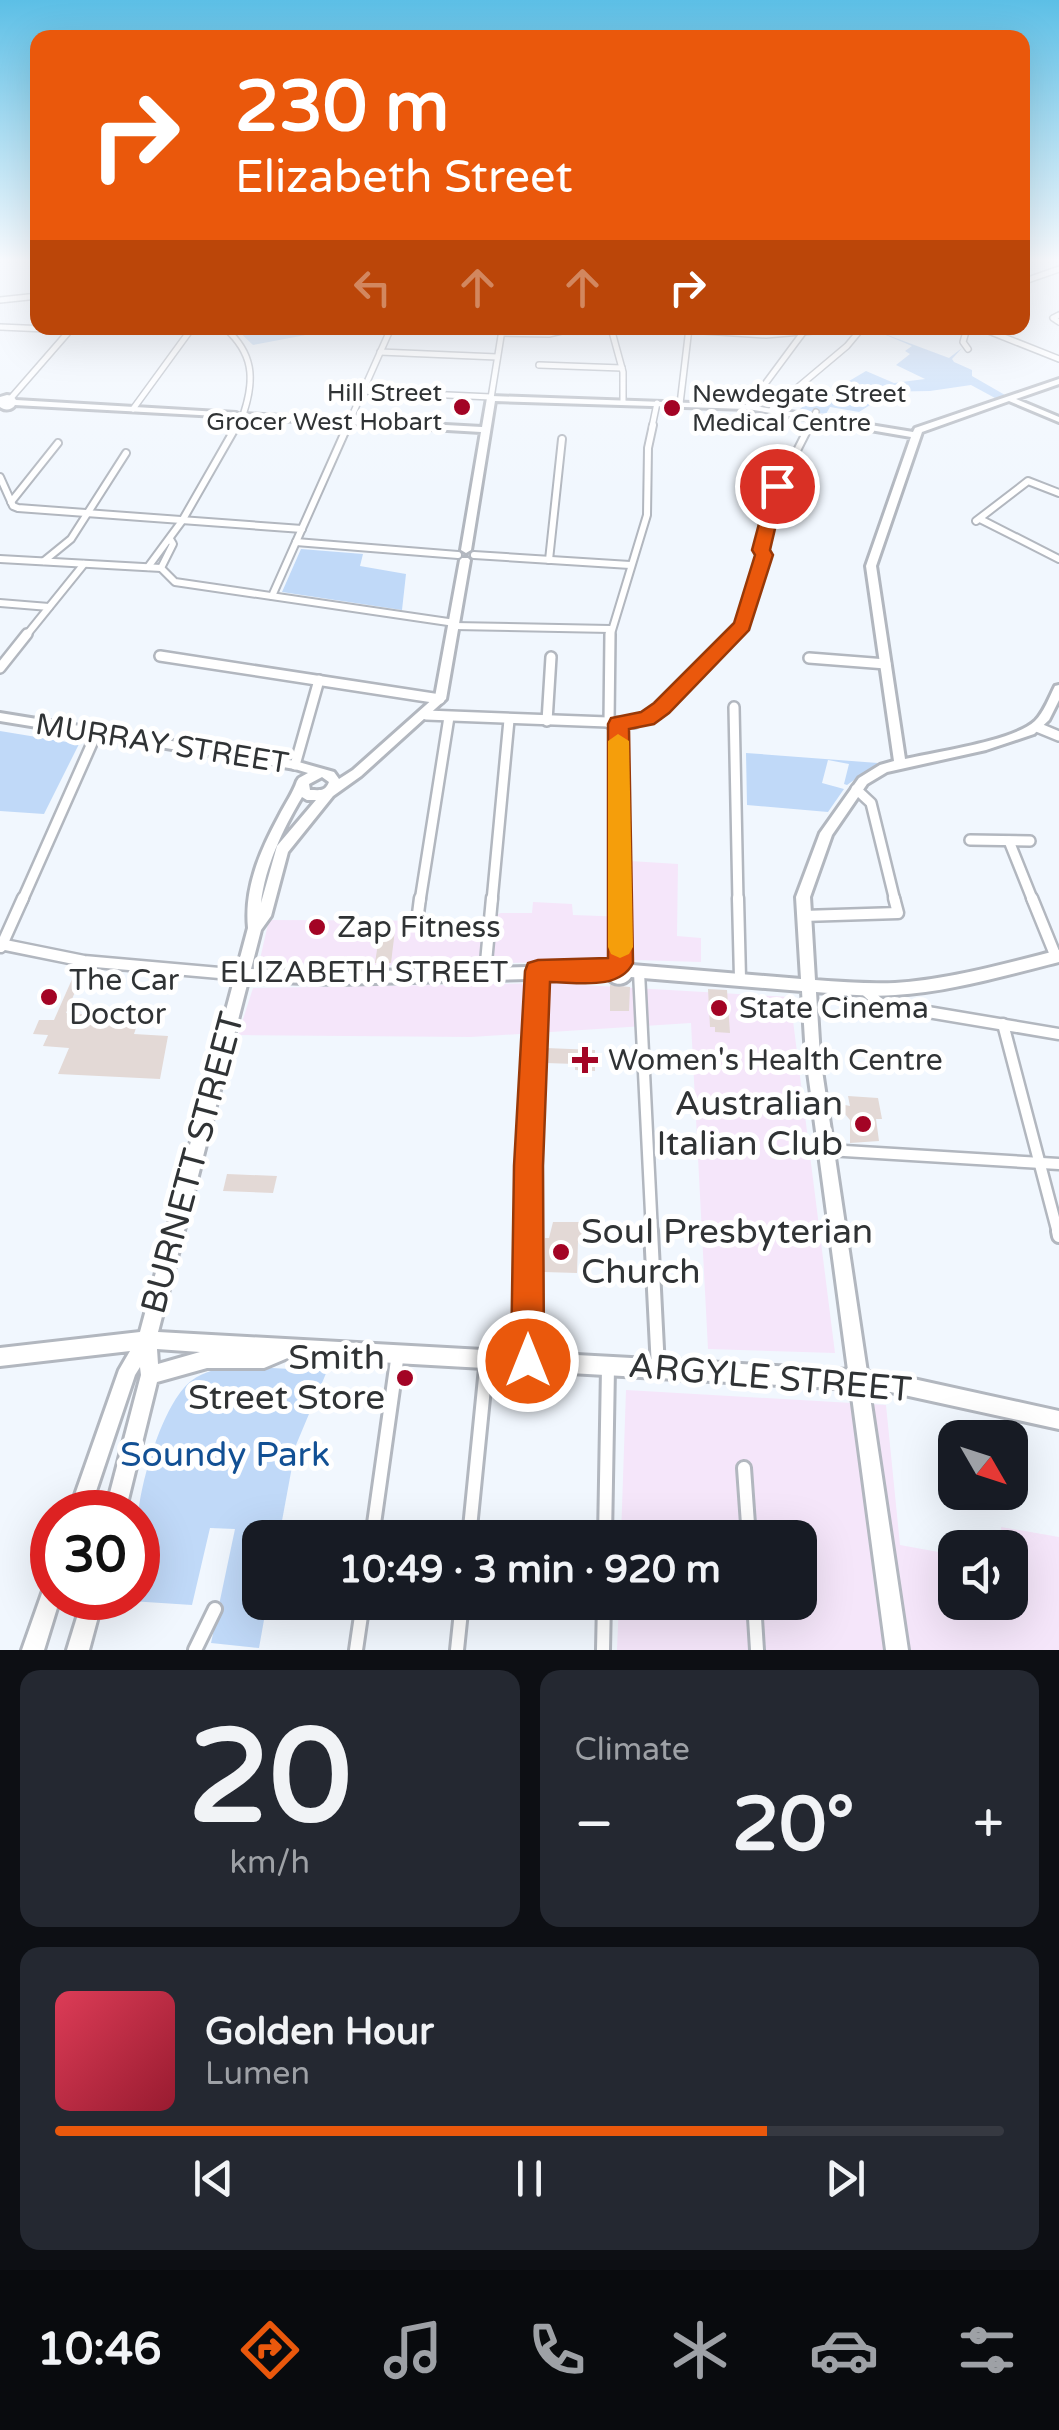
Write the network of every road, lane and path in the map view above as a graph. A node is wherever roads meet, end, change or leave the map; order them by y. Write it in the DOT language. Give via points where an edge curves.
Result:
graph roads {
  1 [pos="65,336"];
  2 [pos="186,336"];
  3 [pos="233,336"];
  4 [pos="387,336"];
  5 [pos="501,336"];
  6 [pos="614,336"];
  7 [pos="688,336"];
  8 [pos="800,336"];
  9 [pos="855,336"];
  10 [pos="965,336"];
  11 [pos="998,336"];
  12 [pos="963,347"];
  13 [pos="380,352"];
  14 [pos="497,358"];
  15 [pos="1059,358"];
  16 [pos="539,365"];
  17 [pos="622,368"];
  18 [pos="1059,382"];
  19 [pos="361,390"];
  20 [pos="491,397"];
  21 [pos="1008,398"];
  22 [pos="4,402"];
  23 [pos="622,402"];
  24 [pos="657,403"];
  25 [pos="680,404"];
  26 [pos="748,406"];
  27 [pos="133,409"];
  28 [pos="772,409"];
  29 [pos="814,414"];
  30 [pos="242,416"];
  31 [pos="1059,420"];
  32 [pos="348,422"];
  33 [pos="486,430"];
  34 [pos="919,431"];
  35 [pos="562,439"];
  36 [pos="58,443"];
  37 [pos="126,453"];
  38 [pos="0,476"];
  39 [pos="1058,491"];
  40 [pos="11,502"];
  41 [pos="88,513"];
  42 [pos="182,521"];
  43 [pos="981,521"];
  44 [pos="302,529"];
  45 [pos="170,539"];
  46 [pos="296,542"];
  47 [pos="466,555"];
  48 [pos="1059,558"];
  49 [pos="0,559"];
  50 [pos="44,560"];
  51 [pos="549,560"];
  52 [pos="84,564"];
  53 [pos="630,566"];
  54 [pos="148,567"];
  55 [pos="161,568"];
  56 [pos="272,596"];
  57 [pos="0,603"];
  58 [pos="49,607"];
  59 [pos="454,625"];
  60 [pos="610,629"];
  61 [pos="160,656"];
  62 [pos="551,657"];
  63 [pos="809,658"];
  64 [pos="886,664"];
  65 [pos="0,668"];
  66 [pos="319,680"];
  67 [pos="1059,689"];
  68 [pos="440,699"];
  69 [pos="734,707"];
  70 [pos="426,714"];
  71 [pos="450,717"];
  72 [pos="0,720"];
  73 [pos="510,720"];
  74 [pos="548,721"];
  75 [pos="614,723"];
  76 [pos="1038,727"];
  77 [pos="95,736"];
  78 [pos="1059,736"];
  79 [pos="365,763"];
  80 [pos="900,763"];
  81 [pos="295,765"];
  82 [pos="326,773"];
  83 [pos="302,785"];
  84 [pos="856,789"];
  85 [pos="330,792"];
  86 [pos="970,840"];
  87 [pos="1009,841"];
  88 [pos="1030,841"];
  89 [pos="418,914"];
  90 [pos="803,916"];
  91 [pos="254,928"];
  92 [pos="1,946"];
  93 [pos="1058,957"];
  94 [pos="625,969"];
  95 [pos="538,971"];
  96 [pos="485,973"];
  97 [pos="242,974"];
  98 [pos="740,978"];
  99 [pos="806,985"];
  100 [pos="865,990"];
  101 [pos="1002,1024"];
  102 [pos="1059,1034"];
  103 [pos="828,1150"];
  104 [pos="1040,1163"];
  105 [pos="1059,1164"];
  106 [pos="1059,1236"];
  107 [pos="147,1340"];
  108 [pos="295,1346"];
  109 [pos="398,1354"];
  110 [pos="0,1357"];
  111 [pos="488,1358"];
  112 [pos="528,1361"];
  113 [pos="608,1365"];
  114 [pos="658,1368"];
  115 [pos="150,1375"];
  116 [pos="860,1380"];
  117 [pos="1059,1420"];
  118 [pos="744,1468"];
  119 [pos="87,1490"];
  120 [pos="121,1490"];
  121 [pos="375,1520"];
  122 [pos="471,1520"];
  123 [pos="605,1520"];
  124 [pos="748,1520"];
  125 [pos="215,1609"];
  126 [pos="43,1620"];
  127 [pos="87,1620"];
  128 [pos="360,1620"];
  129 [pos="460,1620"];
  130 [pos="604,1620"];
  131 [pos="755,1620"];
  132 [pos="33,1650"];
  133 [pos="78,1650"];
  134 [pos="195,1650"];
  135 [pos="356,1650"];
  136 [pos="457,1650"];
  137 [pos="603,1650"];
  138 [pos="757,1650"];
  139 [pos="897,1650"];
  1 -- 22 [label="street"];
  2 -- 27 [label="street"];
  3 -- 30 [label="street" via="253,366"];
  4 -- 13 [label="street"];
  5 -- 14 [label="street"];
  6 -- 17 [label="street"];
  7 -- 25 [label="street"];
  8 -- 26 [label="street"];
  9 -- 28 [label="street"];
  10 -- 12 [label="street"];
  11 -- 15 [label="street"];
  13 -- 14 [label="street"];
  13 -- 19 [label="street"];
  14 -- 20 [label="street"];
  16 -- 17 [label="street"];
  17 -- 23 [label="street"];
  18 -- 21 [label="street"];
  19 -- 20 [label="street"];
  19 -- 32 [label="street"];
  20 -- 23 [label="street"];
  20 -- 33 [label="street"];
  21 -- 31 [label="street"];
  21 -- 34 [label="street"];
  22 -- 27 [label="street"];
  23 -- 24 [label="street"];
  24 -- 25 [label="street"];
  24 -- 53 [label="street" via="647,516"];
  25 -- 26 [label="street"];
  26 -- 28 [label="street"];
  27 -- 30 [label="street"];
  28 -- 29 [label="street"];
  29 -- 34 [label="street"];
  29 -- 75 [label="street" via="783,479 743,626 662,708"];
  30 -- 32 [label="street"];
  30 -- 42 [label="street"];
  32 -- 33 [label="street"];
  32 -- 44 [label="street"];
  33 -- 47 [label="street"];
  34 -- 64 [label="street" via="920,446 881,557"];
  35 -- 51 [label="street"];
  36 -- 40 [label="street"];
  37 -- 41 [label="street"];
  38 -- 40 [label="street"];
  39 -- 43 [label="street" via="1031,480"];
  40 -- 41 [label="street"];
  41 -- 42 [label="street"];
  41 -- 50 [label="street" via="71,539"];
  42 -- 44 [label="street"];
  42 -- 45 [label="street"];
  43 -- 48 [label="street"];
  44 -- 46 [label="street"];
  45 -- 54 [label="street"];
  45 -- 55 [label="street"];
  46 -- 47 [label="street"];
  46 -- 56 [label="street"];
  47 -- 51 [label="street"];
  47 -- 59 [label="street"];
  49 -- 50 [label="street"];
  50 -- 52 [label="street"];
  51 -- 53 [label="street"];
  52 -- 54 [label="street"];
  52 -- 58 [label="street"];
  53 -- 60 [label="street"];
  54 -- 55 [label="street"];
  55 -- 56 [label="street" via="175,582"];
  56 -- 59 [label="street"];
  57 -- 58 [label="street"];
  58 -- 65 [label="street"];
  59 -- 60 [label="street"];
  59 -- 68 [label="street"];
  60 -- 75 [label="street"];
  61 -- 66 [label="street"];
  62 -- 74 [label="street"];
  63 -- 64 [label="street"];
  64 -- 80 [label="street"];
  66 -- 68 [label="street"];
  66 -- 81 [label="street"];
  67 -- 76 [label="street"];
  68 -- 70 [label="street, BURNETT STREET"];
  69 -- 98 [label="street"];
  70 -- 71 [label="street"];
  70 -- 79 [label="street, BURNETT STREET"];
  71 -- 73 [label="street"];
  71 -- 89 [label="street"];
  72 -- 77 [label="street, MURRAY STREET"];
  73 -- 74 [label="street"];
  73 -- 96 [label="street"];
  74 -- 75 [label="street"];
  75 -- 94 [label="street"];
  76 -- 78 [label="street"];
  76 -- 80 [label="street" via="986,746"];
  77 -- 81 [label="street, MURRAY STREET"];
  77 -- 83 [label="street, MURRAY STREET" via="288,772"];
  77 -- 92 [label="street"];
  79 -- 82 [label="street"];
  79 -- 85 [label="street, BURNETT STREET"];
  80 -- 84 [label="street"];
  81 -- 82 [label="street, MURRAY STREET"];
  82 -- 83 [label="street" via="310,775"];
  82 -- 85 [label="street" via="334,780"];
  83 -- 85 [label="street" via="311,796"];
  83 -- 91 [label="street, BURNETT STREET" via="271,846"];
  84 -- 90 [label="street" via="818,850"];
  84 -- 90 [label="street" via="871,803 898,913"];
  85 -- 91 [label="street, BURNETT STREET" via="282,850 264,916"];
  86 -- 87 [label="street"];
  87 -- 88 [label="street"];
  87 -- 93 [label="street"];
  90 -- 99 [label="street"];
  91 -- 97 [label="street, BURNETT STREET"];
  92 -- 97 [label="street, ELIZABETH STREET" via="84,961"];
  93 -- 100 [label="street, ELIZABETH STREET" via="984,975"];
  94 -- 95 [label="street, ELIZABETH STREET"];
  94 -- 98 [label="street, ELIZABETH STREET"];
  94 -- 114 [label="street"];
  95 -- 96 [label="street, ELIZABETH STREET"];
  95 -- 112 [label="street"];
  96 -- 97 [label="street, ELIZABETH STREET"];
  97 -- 107 [label="street, BURNETT STREET"];
  98 -- 99 [label="street, ELIZABETH STREET"];
  99 -- 100 [label="street, ELIZABETH STREET"];
  99 -- 103 [label="street"];
  100 -- 101 [label="street" via="880,1004"];
  101 -- 102 [label="street"];
  101 -- 104 [label="street"];
  103 -- 104 [label="street"];
  103 -- 116 [label="street"];
  104 -- 105 [label="street"];
  104 -- 106 [label="street"];
  107 -- 108 [label="street, ARGYLE STREET"];
  107 -- 110 [label="street, ARGYLE STREET"];
  107 -- 115 [label="street, BURNETT STREET"];
  107 -- 119 [label="street, BURNETT STREET" via="128,1370"];
  108 -- 109 [label="street, ARGYLE STREET"];
  108 -- 115 [label="street" via="264,1358 207,1359"];
  109 -- 111 [label="street, ARGYLE STREET"];
  109 -- 121 [label="street"];
  111 -- 112 [label="street, ARGYLE STREET"];
  111 -- 122 [label="street"];
  112 -- 113 [label="street, ARGYLE STREET"];
  113 -- 114 [label="street, ARGYLE STREET"];
  113 -- 123 [label="street"];
  114 -- 116 [label="street, ARGYLE STREET"];
  115 -- 120 [label="street, BURNETT STREET"];
  116 -- 117 [label="street, ARGYLE STREET"];
  116 -- 139 [label="street"];
  118 -- 124 [label="street"];
  125 -- 134 [label="street"];
  126 -- 132 [label="street"];
  127 -- 133 [label="street"];
  128 -- 135 [label="street"];
  129 -- 136 [label="street"];
  130 -- 137 [label="street"];
  131 -- 138 [label="street"];
}
